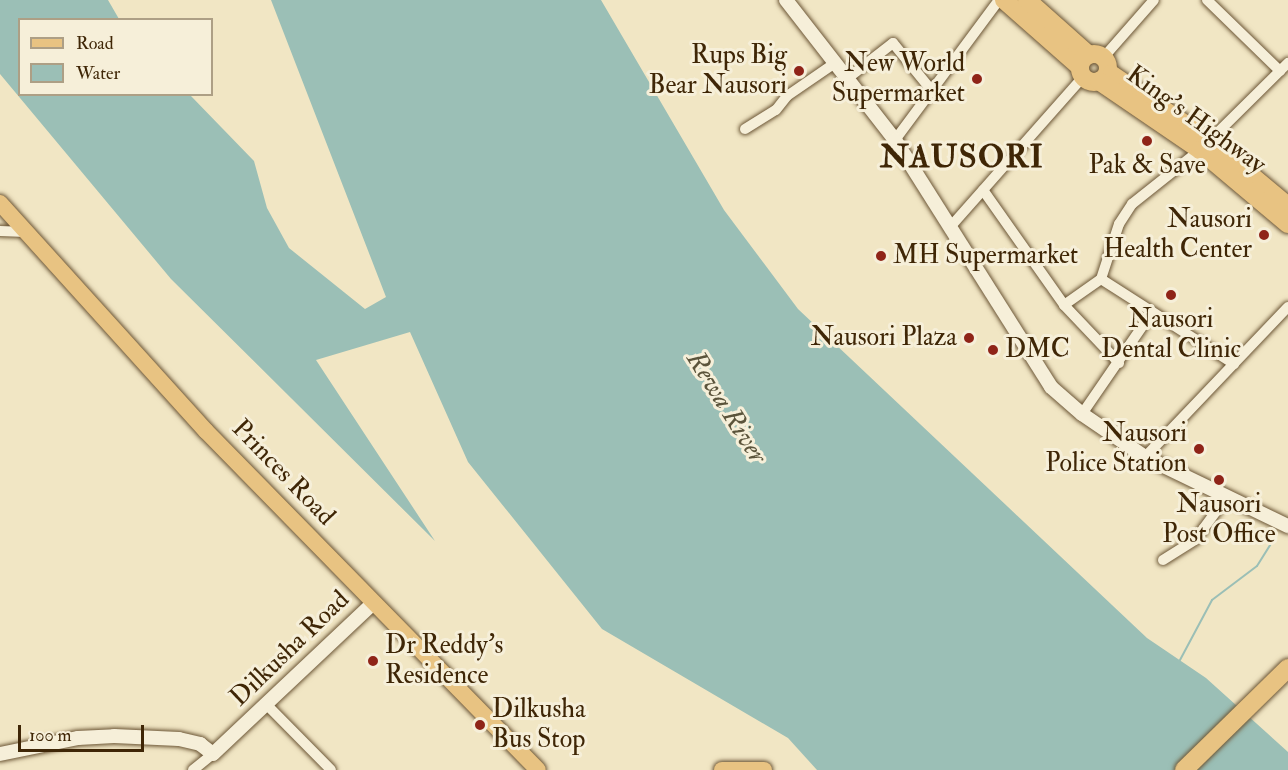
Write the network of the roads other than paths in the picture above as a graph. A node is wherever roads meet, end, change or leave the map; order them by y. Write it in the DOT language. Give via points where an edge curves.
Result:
graph roads {
  1 [pos="786,0"];
  2 [pos="999,0"];
  3 [pos="1005,0"];
  4 [pos="1027,0"];
  5 [pos="1154,0"];
  6 [pos="1207,0"];
  7 [pos="835,63"];
  8 [pos="1284,67"];
  9 [pos="1094,68"];
  10 [pos="848,78"];
  11 [pos="933,92"];
  12 [pos="745,129"];
  13 [pos="895,140"];
  14 [pos="1205,146"];
  15 [pos="983,190"];
  16 [pos="0,203"];
  17 [pos="1288,206"];
  18 [pos="1288,224"];
  19 [pos="952,225"];
  20 [pos="0,230"];
  21 [pos="27,232"];
  22 [pos="1101,279"];
  23 [pos="1064,305"];
  24 [pos="1288,307"];
  25 [pos="1152,312"];
  26 [pos="1119,363"];
  27 [pos="1234,364"];
  28 [pos="1082,414"];
  29 [pos="1145,457"];
  30 [pos="1226,498"];
  31 [pos="1288,526"];
  32 [pos="1163,560"];
  33 [pos="373,603"];
  34 [pos="1285,678"];
  35 [pos="267,705"];
  36 [pos="0,754"];
  37 [pos="213,754"];
  38 [pos="193,770"];
  39 [pos="331,770"];
  40 [pos="538,770"];
  41 [pos="722,770"];
  42 [pos="764,770"];
  43 [pos="1184,770"];
  44 [pos="1198,770"];
  1 -- 7 [label="street"];
  2 -- 11 [label="street"];
  3 -- 9 [label="highway, King's Highway"];
  4 -- 9 [label="highway, King's Highway"];
  5 -- 9 [label="street"];
  6 -- 8 [label="street"];
  7 -- 10 [label="street"];
  7 -- 12 [label="street" via="787,96 776,110"];
  8 -- 14 [label="street"];
  9 -- 14 [label="highway, King's Highway"];
  9 -- 15 [label="street"];
  10 -- 11 [label="street" via="892,43"];
  10 -- 13 [label="street"];
  11 -- 13 [label="street"];
  13 -- 19 [label="street"];
  14 -- 17 [label="highway, King's Highway"];
  14 -- 18 [label="highway, King's Highway"];
  14 -- 22 [label="street" via="1132,204 1119,224"];
  15 -- 19 [label="street"];
  15 -- 23 [label="street"];
  16 -- 21 [label="main road, Princes Road"];
  19 -- 28 [label="street" via="1051,387"];
  20 -- 21 [label="street"];
  21 -- 33 [label="main road, Princes Road" via="199,423"];
  22 -- 23 [label="street"];
  22 -- 25 [label="street"];
  23 -- 26 [label="street"];
  24 -- 27 [label="street"];
  25 -- 26 [label="street"];
  25 -- 27 [label="street"];
  26 -- 28 [label="street"];
  27 -- 29 [label="street"];
  28 -- 29 [label="street"];
  29 -- 30 [label="street"];
  30 -- 31 [label="street"];
  30 -- 32 [label="street" via="1195,540"];
  33 -- 35 [label="street, Dilkusha Road"];
  33 -- 40 [label="main road, Princes Road"];
  34 -- 43 [label="highway"];
  34 -- 44 [label="highway"];
  35 -- 37 [label="street, Dilkusha Road"];
  35 -- 39 [label="street"];
  36 -- 37 [label="street" via="78,738 114,736 179,739 200,744"];
  37 -- 38 [label="street"];
  41 -- 42 [label="main road"];
}
